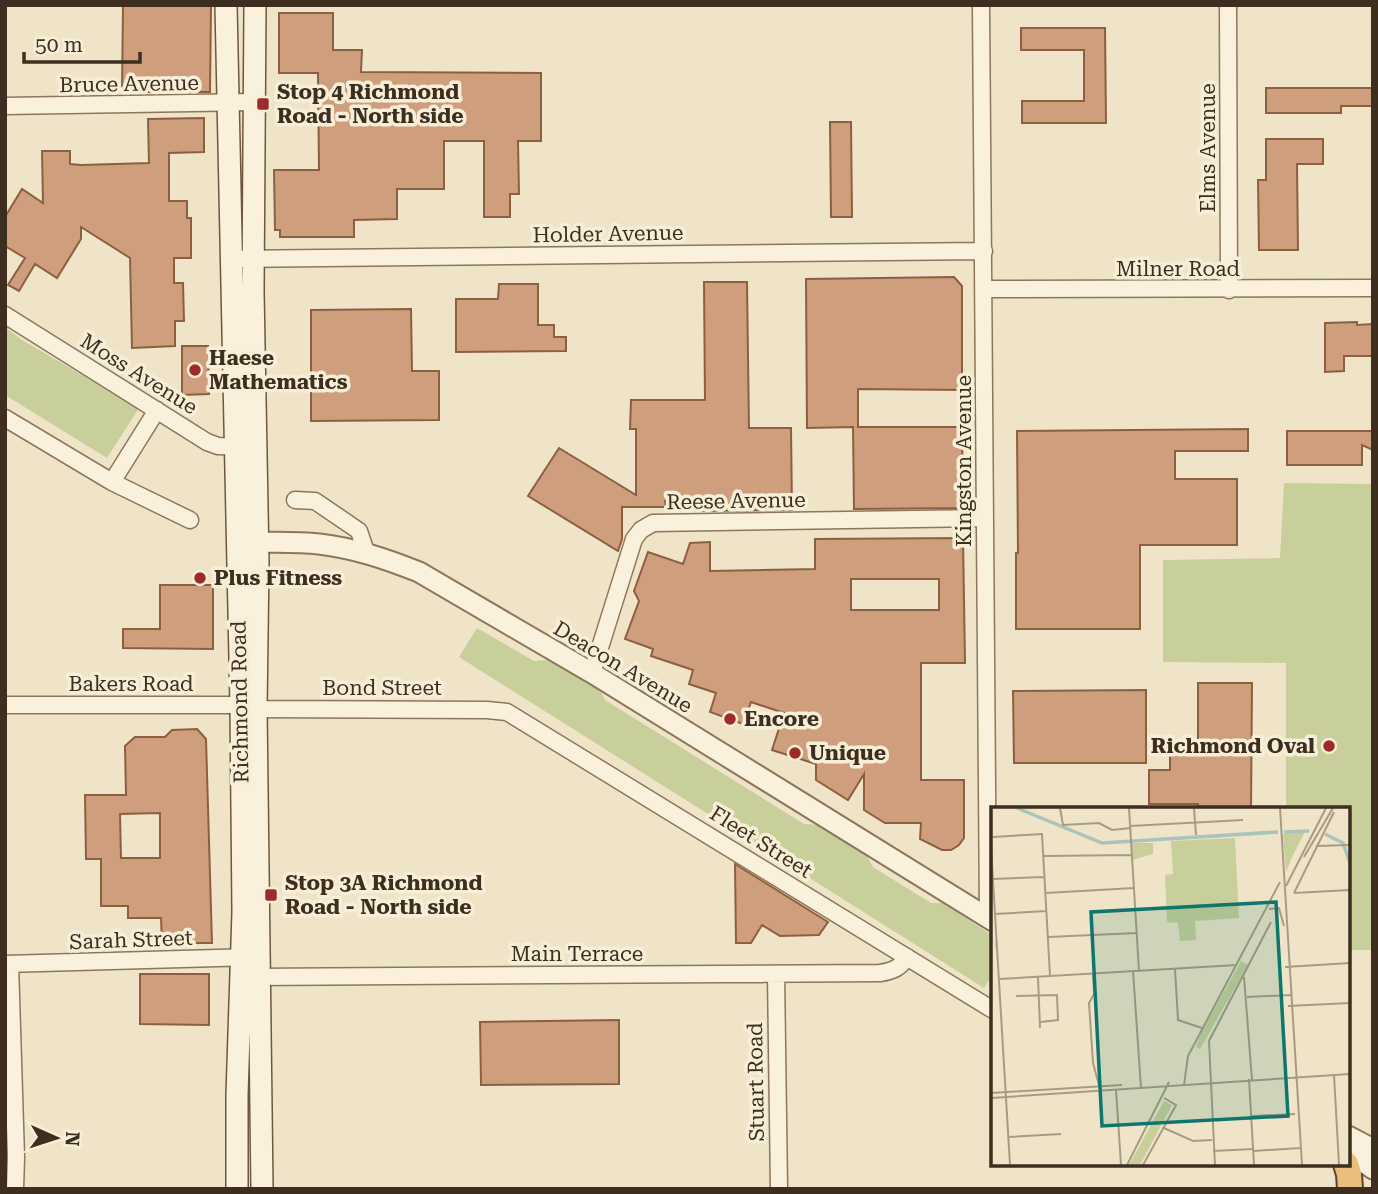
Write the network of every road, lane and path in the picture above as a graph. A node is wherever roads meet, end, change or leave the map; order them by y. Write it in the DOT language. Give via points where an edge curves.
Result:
graph roads {
  1 [pos="226,5"];
  2 [pos="255,5"];
  3 [pos="981,5"];
  4 [pos="1228,5"];
  5 [pos="254,102"];
  6 [pos="226,104"];
  7 [pos="5,106"];
  8 [pos="984,251"];
  9 [pos="243,259"];
  10 [pos="1373,288"];
  11 [pos="984,289"];
  12 [pos="1229,290"];
  13 [pos="5,315"];
  14 [pos="157,410"];
  15 [pos="5,418"];
  16 [pos="246,447"];
  17 [pos="112,481"];
  18 [pos="295,500"];
  19 [pos="985,518"];
  20 [pos="190,520"];
  21 [pos="248,542"];
  22 [pos="366,552"];
  23 [pos="592,673"];
  24 [pos="5,705"];
  25 [pos="249,707"];
  26 [pos="507,712"];
  27 [pos="990,919"];
  28 [pos="907,957"];
  29 [pos="8,964"];
  30 [pos="250,967"];
  31 [pos="776,974"];
  32 [pos="991,1009"];
  33 [pos="1350,1137"];
  34 [pos="1373,1149"];
  35 [pos="1350,1153"];
  36 [pos="1347,1166"];
  37 [pos="1373,1169"];
  38 [pos="15,1189"];
  39 [pos="237,1189"];
  40 [pos="262,1189"];
  41 [pos="779,1189"];
  42 [pos="1350,1189"];
  1 -- 6 [label="main road, Richmond Road"];
  2 -- 5 [label="main road, Richmond Road"];
  3 -- 8 [label="street, Kingston Avenue"];
  4 -- 12 [label="street, Elms Avenue"];
  5 -- 6 [label="street, Bruce Avenue"];
  5 -- 9 [label="main road, Richmond Road"];
  6 -- 7 [label="street, Bruce Avenue"];
  6 -- 9 [label="main road, Richmond Road"];
  8 -- 9 [label="street, Holder Avenue"];
  8 -- 11 [label="street, Kingston Avenue"];
  9 -- 16 [label="main road, Richmond Road"];
  10 -- 12 [label="street, Milner Road"];
  11 -- 12 [label="street, Milner Road"];
  11 -- 19 [label="street, Kingston Avenue"];
  13 -- 14 [label="street, Moss Avenue"];
  14 -- 16 [label="street, Moss Avenue" via="207,442"];
  14 -- 17 [label="street"];
  15 -- 17 [label="street"];
  16 -- 21 [label="main road, Richmond Road"];
  17 -- 20 [label="street"];
  18 -- 22 [label="street" via="315,501 359,531"];
  19 -- 23 [label="street, Reese Avenue" via="653,523 634,539"];
  19 -- 27 [label="street, Kingston Avenue"];
  21 -- 22 [label="street, Deacon Avenue" via="318,544"];
  21 -- 25 [label="main road, Richmond Road"];
  22 -- 23 [label="street, Deacon Avenue" via="419,572"];
  23 -- 27 [label="street, Deacon Avenue"];
  24 -- 25 [label="street, Bakers Road"];
  25 -- 26 [label="street, Bond Street"];
  25 -- 30 [label="main road, Richmond Road"];
  26 -- 28 [label="street, Fleet Street"];
  28 -- 31 [label="street, Main Terrace" via="901,966 882,973"];
  28 -- 32 [label="street, Fleet Street"];
  29 -- 30 [label="street, Sarah Street"];
  29 -- 38 [label="street"];
  30 -- 31 [label="street, Main Terrace"];
  30 -- 39 [label="main road, Richmond Road"];
  30 -- 40 [label="main road, Richmond Road"];
  31 -- 41 [label="street, Stuart Road"];
  33 -- 34 [label="street"];
  35 -- 37 [label="street"];
  36 -- 42 [label="highway"];
}
